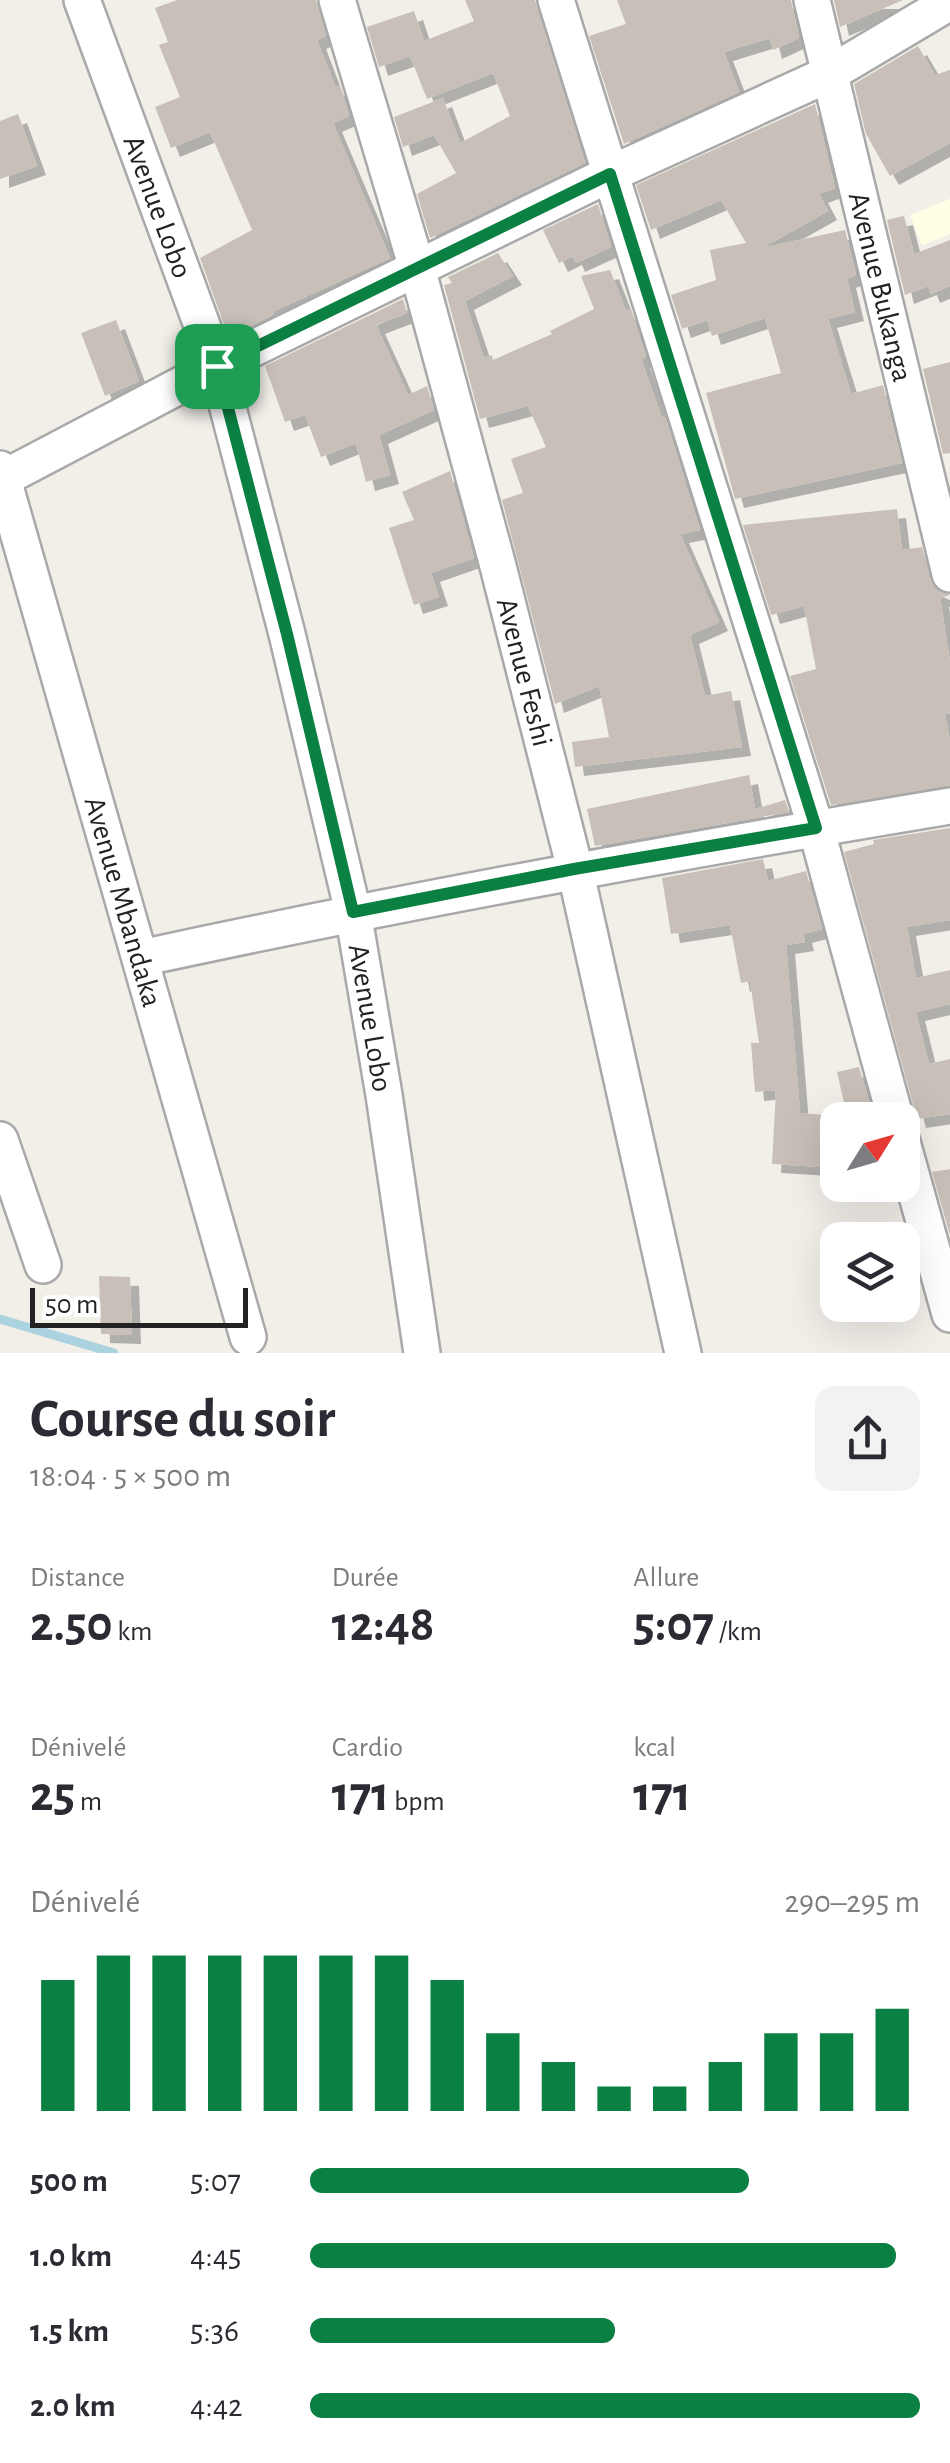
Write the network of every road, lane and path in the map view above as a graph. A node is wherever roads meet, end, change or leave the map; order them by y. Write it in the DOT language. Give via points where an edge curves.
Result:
graph roads {
  1 [pos="82,0"];
  2 [pos="337,0"];
  3 [pos="556,0"];
  4 [pos="812,0"];
  5 [pos="950,2"];
  6 [pos="829,74"];
  7 [pos="610,174"];
  8 [pos="417,268"];
  9 [pos="217,366"];
  10 [pos="1,476"];
  11 [pos="950,574"];
  12 [pos="950,806"];
  13 [pos="816,828"];
  14 [pos="574,869"];
  15 [pos="353,912"];
  16 [pos="141,958"];
  17 [pos="891,1102"];
  18 [pos="0,1140"];
  19 [pos="919,1202"];
  20 [pos="44,1265"];
  21 [pos="950,1314"];
  22 [pos="248,1336"];
  23 [pos="422,1353"];
  24 [pos="683,1353"];
  1 -- 9 [label="street, Avenue Lobo"];
  2 -- 8 [label="street, Avenue Feshi"];
  3 -- 7 [label="street"];
  4 -- 6 [label="street, Avenue Bukanga"];
  5 -- 6 [label="street"];
  6 -- 7 [label="street"];
  6 -- 11 [label="street, Avenue Bukanga"];
  7 -- 8 [label="street"];
  7 -- 13 [label="street"];
  8 -- 9 [label="street"];
  8 -- 14 [label="street, Avenue Feshi"];
  9 -- 10 [label="street"];
  9 -- 15 [label="street, Avenue Lobo"];
  10 -- 16 [label="street, Avenue Mbandaka"];
  12 -- 13 [label="street"];
  13 -- 14 [label="street"];
  13 -- 17 [label="street"];
  14 -- 15 [label="street"];
  14 -- 24 [label="street, Avenue Feshi"];
  15 -- 16 [label="street"];
  15 -- 23 [label="street, Avenue Lobo"];
  16 -- 22 [label="street, Avenue Mbandaka"];
  18 -- 20 [label="street"];
  19 -- 21 [label="street"];
}
